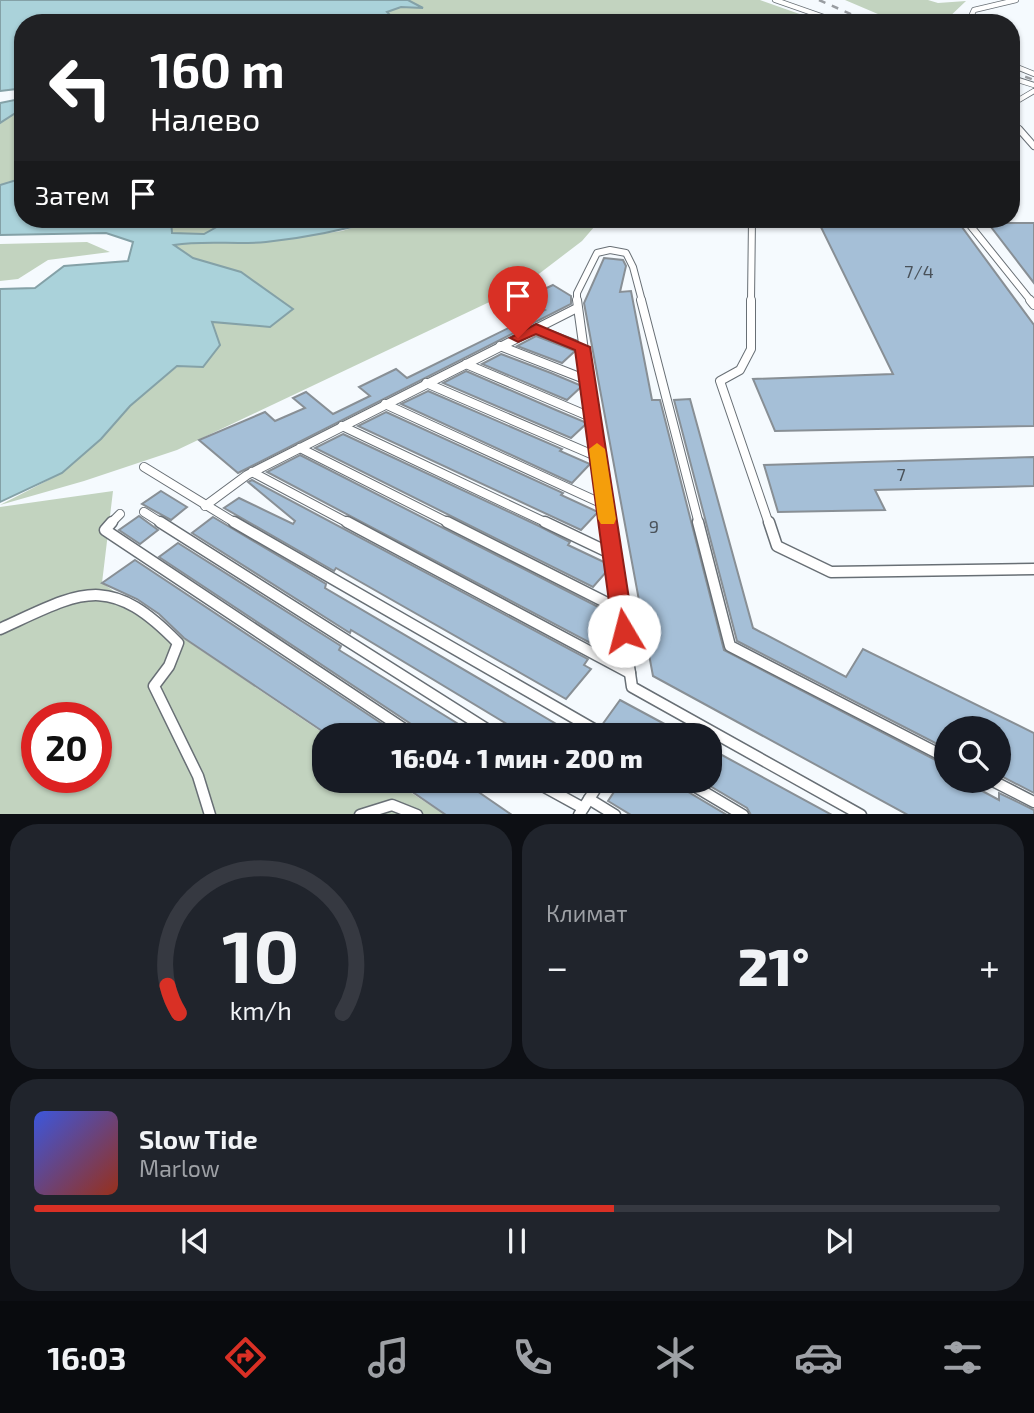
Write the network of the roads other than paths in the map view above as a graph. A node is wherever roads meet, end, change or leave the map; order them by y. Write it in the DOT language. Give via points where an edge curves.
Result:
graph roads {
  1 [pos="775,0"];
  2 [pos="1016,0"];
  3 [pos="815,14"];
  4 [pos="972,14"];
  5 [pos="1020,80"];
  6 [pos="1026,82"];
  7 [pos="1020,83"];
  8 [pos="1034,85"];
  9 [pos="1020,130"];
  10 [pos="1034,146"];
  11 [pos="752,228"];
  12 [pos="972,228"];
  13 [pos="1034,305"];
  14 [pos="577,308"];
  15 [pos="536,329"];
  16 [pos="500,346"];
  17 [pos="582,347"];
  18 [pos="466,364"];
  19 [pos="587,380"];
  20 [pos="426,383"];
  21 [pos="385,404"];
  22 [pos="593,418"];
  23 [pos="342,426"];
  24 [pos="300,448"];
  25 [pos="598,457"];
  26 [pos="144,467"];
  27 [pos="252,472"];
  28 [pos="605,505"];
  29 [pos="205,506"];
  30 [pos="144,512"];
  31 [pos="120,514"];
  32 [pos="612,554"];
  33 [pos="1034,569"];
  34 [pos="621,610"];
  35 [pos="0,629"];
  36 [pos="630,673"];
  37 [pos="395,723"];
  38 [pos="477,723"];
  39 [pos="583,723"];
  40 [pos="934,751"];
  41 [pos="1011,790"];
  42 [pos="558,793"];
  43 [pos="707,793"];
  44 [pos="1034,802"];
  45 [pos="584,807"];
  46 [pos="210,814"];
  47 [pos="360,814"];
  48 [pos="417,814"];
  49 [pos="615,814"];
  50 [pos="743,814"];
  51 [pos="861,814"];
  1 -- 3 [label="lane"];
  2 -- 4 [label="lane"];
  5 -- 6 [label="lane"];
  6 -- 7 [label="lane"];
  6 -- 8 [label="lane"];
  9 -- 10 [label="lane"];
  11 -- 33 [label="lane" via="751,349 740,370 720,381 777,546 831,572"];
  12 -- 13 [label="lane"];
  14 -- 15 [label="lane"];
  14 -- 17 [label="lane"];
  14 -- 40 [label="lane" via="577,293 597,253 626,253 634,267 730,646"];
  15 -- 16 [label="lane"];
  15 -- 17 [label="lane"];
  16 -- 18 [label="lane"];
  16 -- 19 [label="lane"];
  17 -- 19 [label="lane"];
  18 -- 20 [label="lane"];
  18 -- 22 [label="lane"];
  19 -- 22 [label="lane"];
  20 -- 21 [label="lane"];
  20 -- 25 [label="lane"];
  21 -- 23 [label="lane"];
  21 -- 28 [label="lane"];
  22 -- 25 [label="lane"];
  23 -- 24 [label="lane"];
  23 -- 32 [label="lane"];
  24 -- 27 [label="lane"];
  24 -- 34 [label="lane"];
  25 -- 28 [label="lane"];
  26 -- 29 [label="lane"];
  27 -- 29 [label="lane"];
  27 -- 36 [label="lane"];
  28 -- 32 [label="lane"];
  29 -- 39 [label="lane"];
  30 -- 38 [label="lane"];
  31 -- 37 [label="lane" via="105,530"];
  32 -- 34 [label="lane"];
  34 -- 36 [label="lane"];
  35 -- 46 [label="lane" via="74,597 97,593 155,619 178,643 154,686 198,776"];
  36 -- 51 [label="lane" via="632,687"];
  41 -- 44 [label="lane"];
  42 -- 45 [label="lane"];
  43 -- 50 [label="lane"];
  45 -- 49 [label="lane"];
  47 -- 48 [label="lane" via="393,805"];
}
